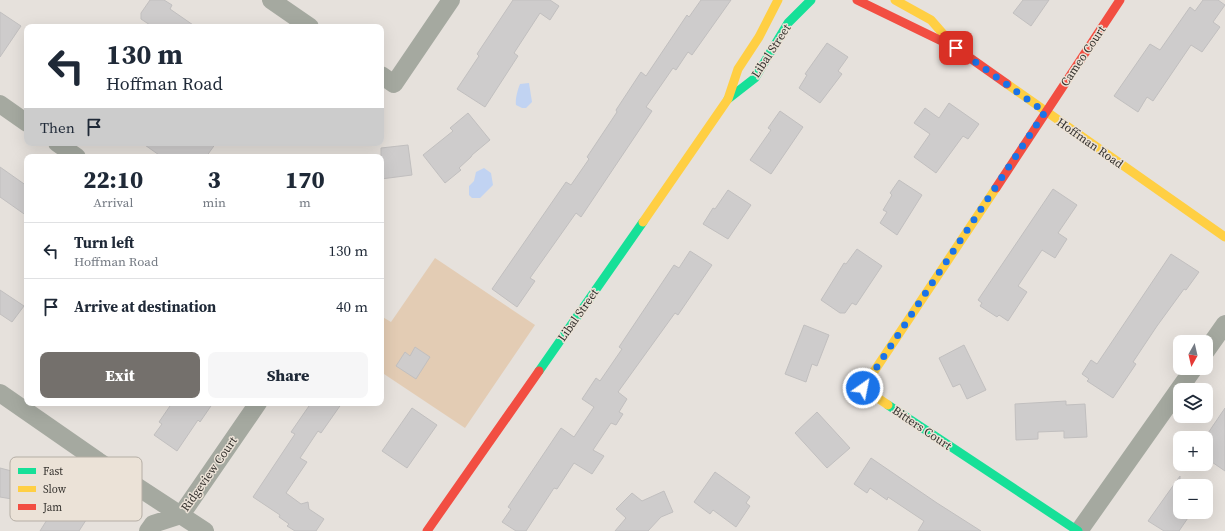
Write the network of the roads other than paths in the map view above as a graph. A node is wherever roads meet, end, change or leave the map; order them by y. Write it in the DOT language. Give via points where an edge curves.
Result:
graph roads {
  1 [pos="271,0"];
  2 [pos="451,0"];
  3 [pos="778,0"];
  4 [pos="811,0"];
  5 [pos="857,0"];
  6 [pos="896,0"];
  7 [pos="1120,0"];
  8 [pos="306,24"];
  9 [pos="956,48"];
  10 [pos="384,77"];
  11 [pos="728,99"];
  12 [pos="0,104"];
  13 [pos="1045,112"];
  14 [pos="24,121"];
  15 [pos="61,146"];
  16 [pos="73,154"];
  17 [pos="1225,237"];
  18 [pos="1225,324"];
  19 [pos="1213,340"];
  20 [pos="1189,375"];
  21 [pos="0,393"];
  22 [pos="256,406"];
  23 [pos="92,457"];
  24 [pos="142,490"];
  25 [pos="181,515"];
  26 [pos="148,531"];
  27 [pos="205,531"];
  28 [pos="427,531"];
  29 [pos="1078,531"];
  1 -- 8 [label="street"];
  2 -- 10 [label="street" via="394,84"];
  3 -- 11 [label="street, Libal Street" via="759,37 738,69"];
  4 -- 11 [label="street, Libal Street" via="788,23 755,78"];
  5 -- 9 [label="street, Hoffman Road"];
  6 -- 9 [label="street, Hoffman Road" via="931,20"];
  7 -- 13 [label="street, Cameo Court"];
  9 -- 13 [label="street, Hoffman Road"];
  11 -- 28 [label="street, Libal Street"];
  12 -- 14 [label="street"];
  13 -- 17 [label="street, Hoffman Road"];
  13 -- 29 [label="street, Bitters Court" via="863,388"];
  15 -- 16 [label="street"];
  18 -- 19 [label="street"];
  20 -- 29 [label="street, Bitters Court"];
  21 -- 23 [label="street"];
  22 -- 25 [label="street, Ridgeview Court"];
  24 -- 25 [label="street"];
  25 -- 26 [label="street, Ridgeview Court" via="153,524"];
  25 -- 27 [label="street"];
}
